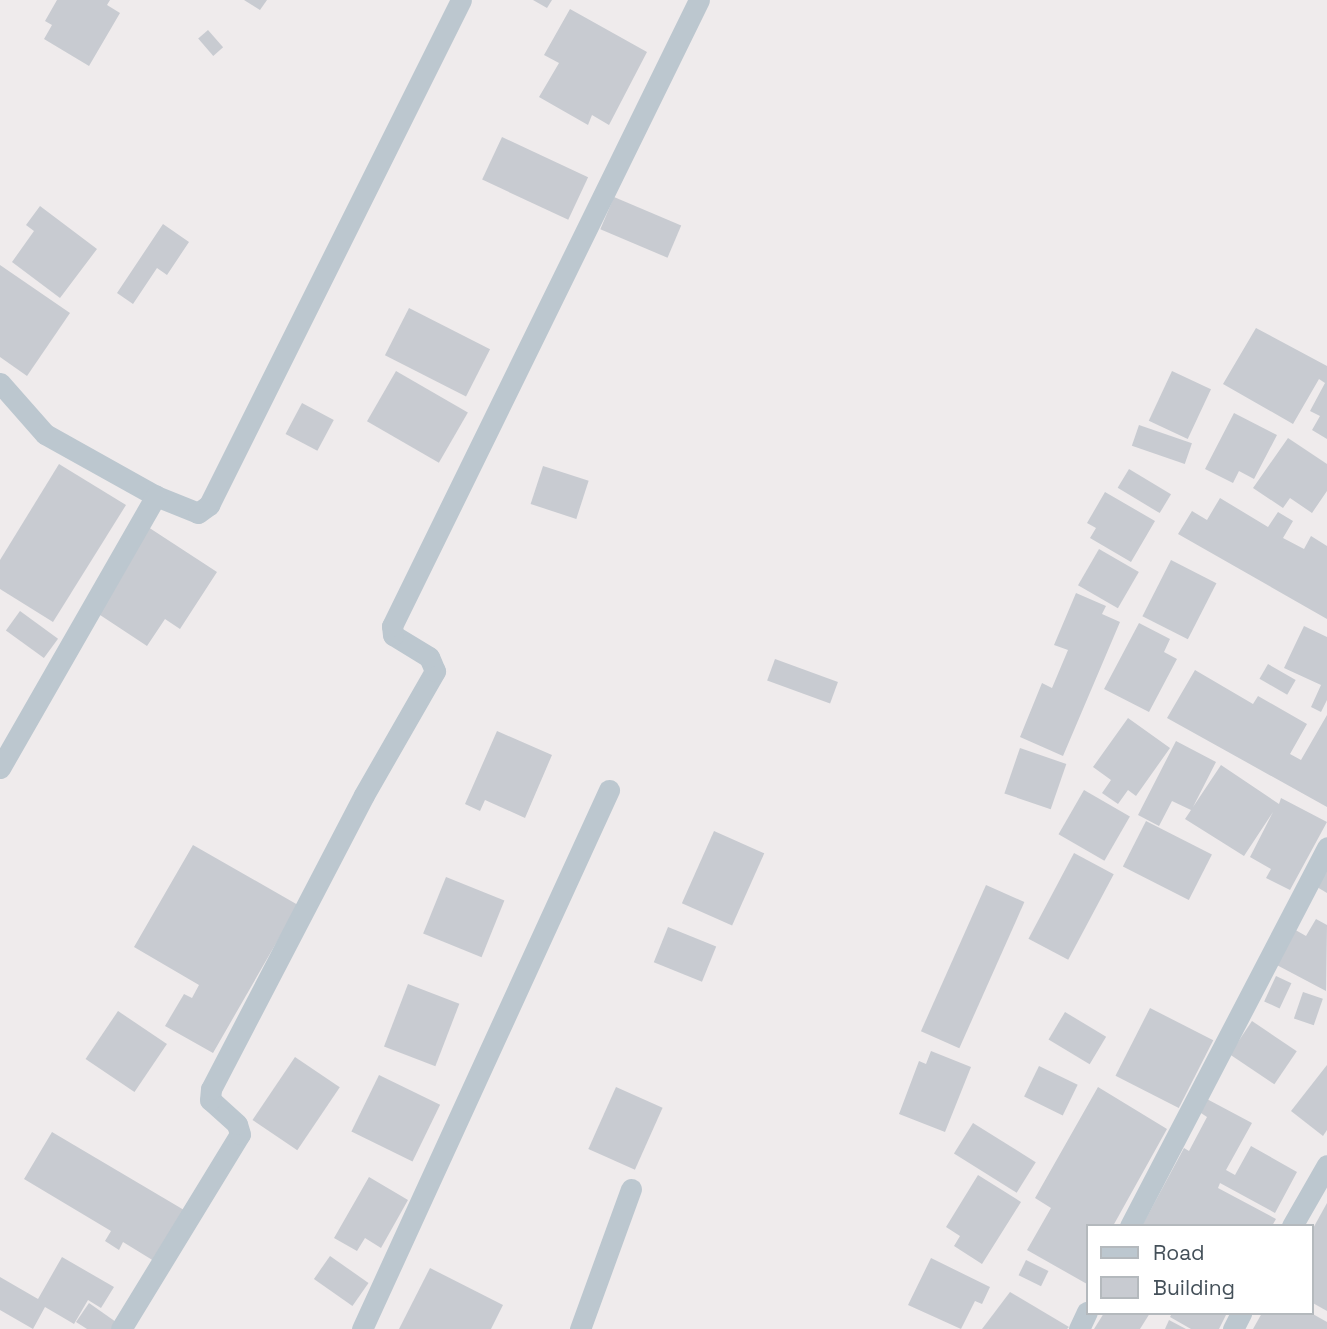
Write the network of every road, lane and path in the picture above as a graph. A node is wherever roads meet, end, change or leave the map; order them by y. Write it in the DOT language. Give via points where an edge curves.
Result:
graph roads {
  1 [pos="461,0"];
  2 [pos="699,0"];
  3 [pos="0,383"];
  4 [pos="156,496"];
  5 [pos="0,768"];
  6 [pos="609,790"];
  7 [pos="1327,847"];
  8 [pos="1327,1165"];
  9 [pos="631,1189"];
  10 [pos="1131,1224"];
  11 [pos="1293,1224"];
  12 [pos="121,1329"];
  13 [pos="362,1329"];
  14 [pos="580,1329"];
  1 -- 4 [label="street" via="209,505 198,513"];
  2 -- 12 [label="street" via="392,626 393,635 429,657 435,671 364,794 211,1089 211,1100 237,1124 240,1134"];
  3 -- 4 [label="street" via="45,434"];
  4 -- 5 [label="street"];
  6 -- 13 [label="street"];
  7 -- 10 [label="street"];
  8 -- 11 [label="street"];
  9 -- 14 [label="street"];
}
